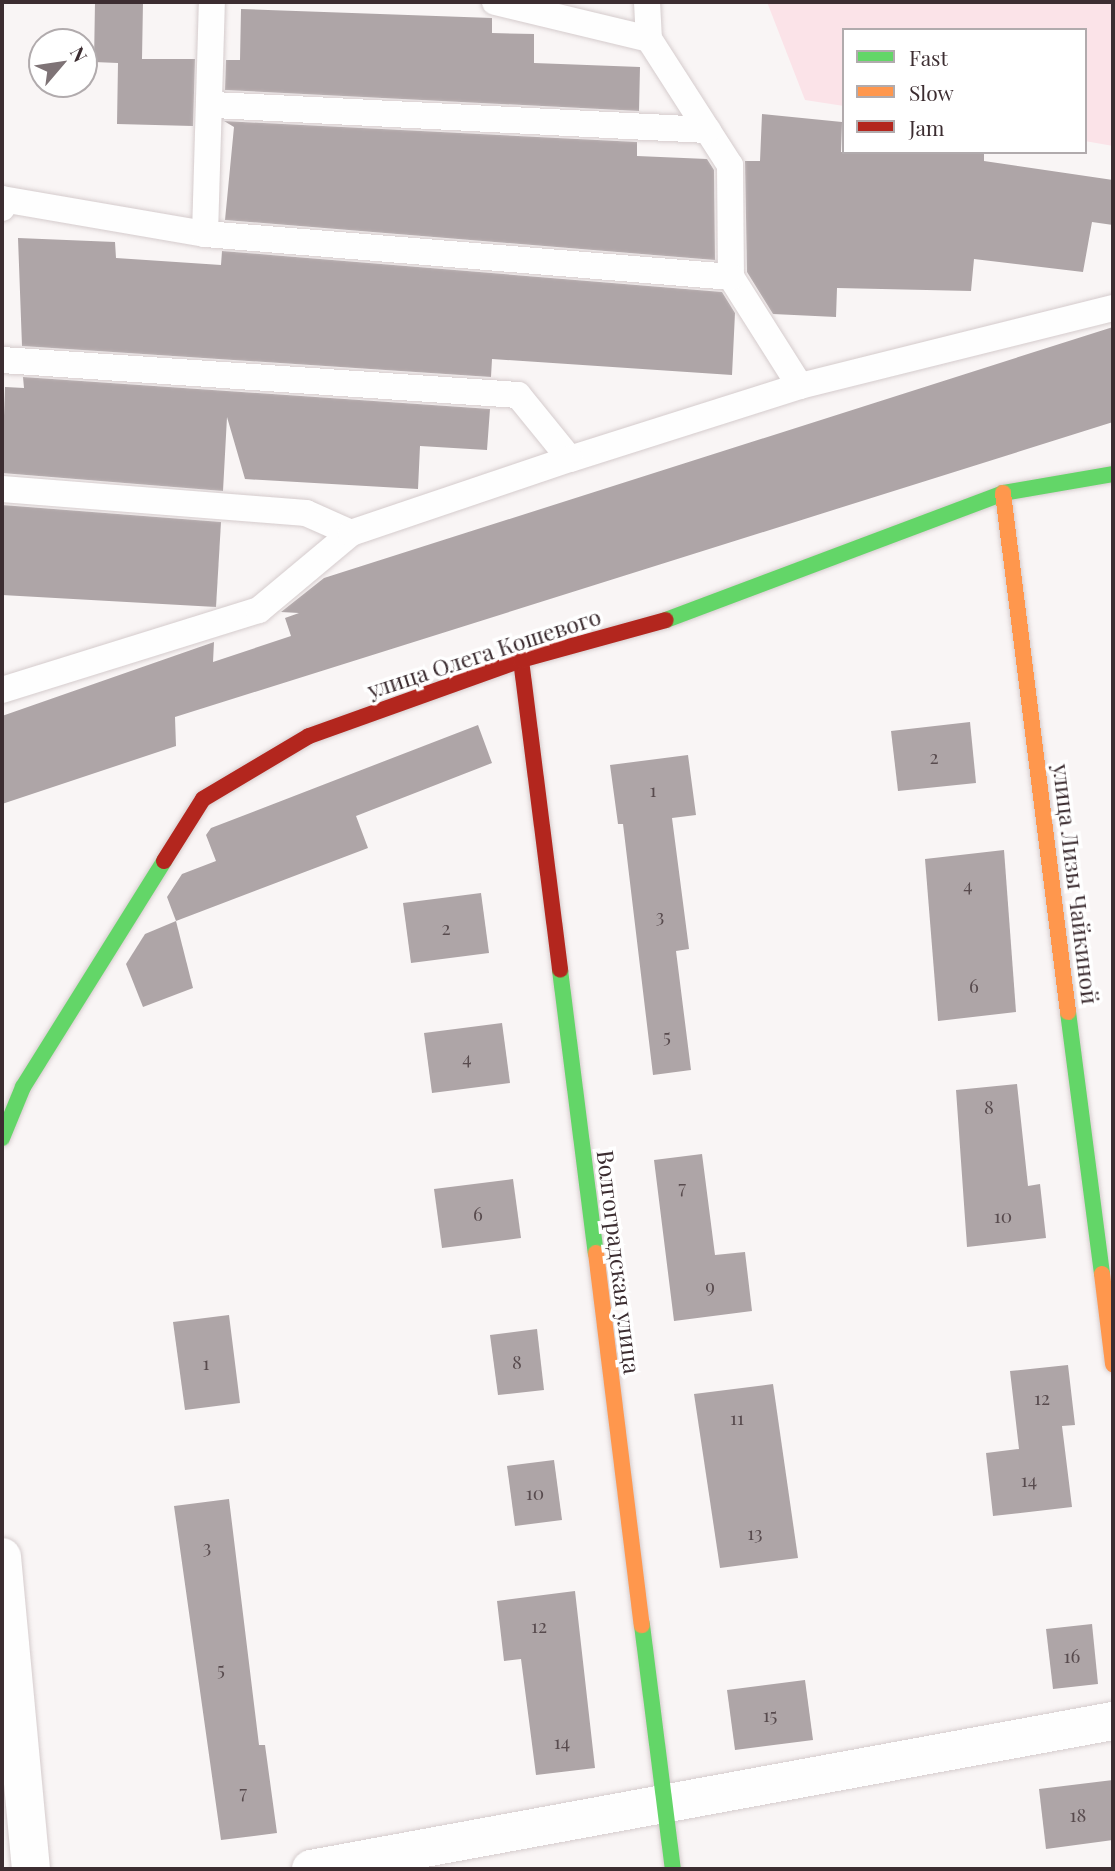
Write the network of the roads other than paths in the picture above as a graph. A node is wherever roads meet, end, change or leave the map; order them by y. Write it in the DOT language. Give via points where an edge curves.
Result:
graph roads {
  1 [pos="212,2"];
  2 [pos="646,2"];
  3 [pos="502,3"];
  4 [pos="649,39"];
  5 [pos="214,105"];
  6 [pos="707,130"];
  7 [pos="2,208"];
  8 [pos="205,234"];
  9 [pos="731,277"];
  10 [pos="1113,308"];
  11 [pos="2,360"];
  12 [pos="800,386"];
  13 [pos="570,459"];
  14 [pos="1113,474"];
  15 [pos="2,489"];
  16 [pos="1003,493"];
  17 [pos="351,533"];
  18 [pos="520,660"];
  19 [pos="2,690"];
  20 [pos="2,1138"];
  21 [pos="1113,1364"];
  22 [pos="2,1558"];
  23 [pos="1113,1721"];
  24 [pos="665,1808"];
  25 [pos="31,1869"];
  26 [pos="311,1869"];
  27 [pos="673,1869"];
  1 -- 5 [label="lane"];
  2 -- 4 [label="lane"];
  3 -- 4 [label="lane"];
  4 -- 6 [label="lane"];
  5 -- 6 [label="lane"];
  5 -- 8 [label="lane"];
  6 -- 9 [label="lane" via="730,165"];
  7 -- 8 [label="lane" via="2,199"];
  8 -- 9 [label="lane"];
  9 -- 12 [label="lane"];
  10 -- 12 [label="lane"];
  11 -- 13 [label="lane" via="518,396"];
  12 -- 13 [label="lane"];
  13 -- 17 [label="lane"];
  14 -- 16 [label="street, улица Олега Кошевого"];
  15 -- 17 [label="lane" via="306,513"];
  16 -- 18 [label="street, улица Олега Кошевого" via="704,610"];
  16 -- 21 [label="street, улица Лизы Чайкиной"];
  17 -- 19 [label="lane" via="259,610"];
  18 -- 20 [label="street, улица Олега Кошевого" via="309,736 203,799 23,1087"];
  18 -- 24 [label="street, Волгоградская улица"];
  22 -- 25 [label="street"];
  23 -- 24 [label="street"];
  24 -- 26 [label="street"];
  24 -- 27 [label="street, Волгоградская улица"];
}
